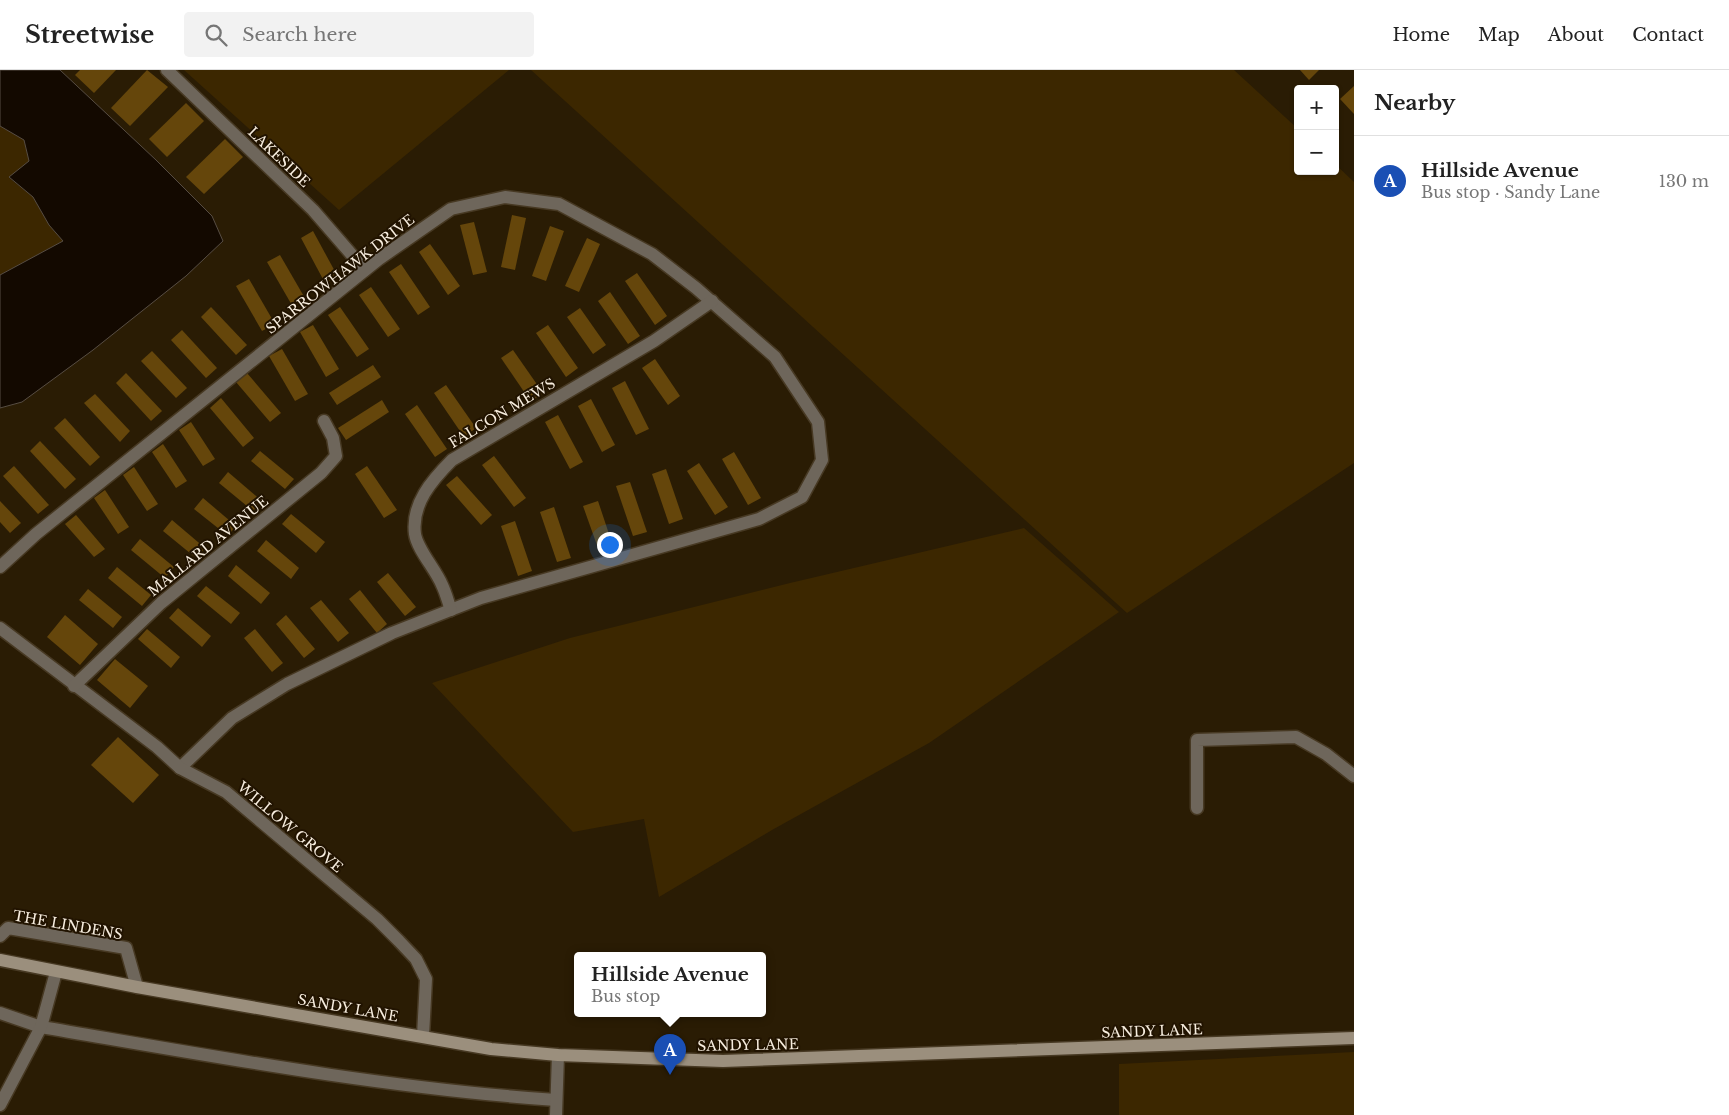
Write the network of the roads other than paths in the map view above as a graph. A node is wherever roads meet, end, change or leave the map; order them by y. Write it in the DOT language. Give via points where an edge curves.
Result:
graph roads {
  1 [pos="168,70"];
  2 [pos="365,270"];
  3 [pos="712,301"];
  4 [pos="324,421"];
  5 [pos="0,567"];
  6 [pos="451,610"];
  7 [pos="0,628"];
  8 [pos="74,686"];
  9 [pos="180,768"];
  10 [pos="1354,776"];
  11 [pos="1197,808"];
  12 [pos="0,936"];
  13 [pos="0,960"];
  14 [pos="56,972"];
  15 [pos="137,987"];
  16 [pos="0,1013"];
  17 [pos="41,1027"];
  18 [pos="423,1036"];
  19 [pos="1354,1038"];
  20 [pos="558,1055"];
  21 [pos="556,1100"];
  22 [pos="0,1105"];
  23 [pos="556,1115"];
  1 -- 2 [label="street, LAKESIDE" via="312,210"];
  2 -- 3 [label="street, SPARROWHAWK DRIVE" via="451,208 505,197 558,204 652,254"];
  2 -- 5 [label="street, SPARROWHAWK DRIVE" via="36,534"];
  3 -- 6 [label="street, FALCON MEWS" via="654,341 452,460 438,474 423,493 415,535 442,584"];
  3 -- 6 [label="street, SPARROWHAWK DRIVE" via="775,357 818,422 822,460 802,497 759,519 481,598"];
  4 -- 8 [label="street, MALLARD AVENUE" via="333,438 336,456 321,472 162,603"];
  6 -- 9 [label="street, SPARROWHAWK DRIVE" via="287,684 232,718"];
  7 -- 8 [label="street, WILLOW GROVE"];
  8 -- 9 [label="street, WILLOW GROVE"];
  9 -- 18 [label="street, WILLOW GROVE" via="226,792 377,919 416,959 426,979"];
  10 -- 11 [label="street" via="1326,754 1296,737 1197,740"];
  12 -- 15 [label="street, THE LINDENS" via="8,928 126,948"];
  13 -- 14 [label="main road, SANDY LANE"];
  14 -- 15 [label="main road, SANDY LANE"];
  14 -- 17 [label="street"];
  15 -- 18 [label="main road, SANDY LANE"];
  16 -- 17 [label="street"];
  17 -- 21 [label="street" via="256,1063 499,1096"];
  17 -- 22 [label="street"];
  18 -- 20 [label="main road, SANDY LANE"];
  19 -- 20 [label="main road, SANDY LANE" via="723,1061"];
  20 -- 21 [label="street"];
  21 -- 23 [label="street"];
}
